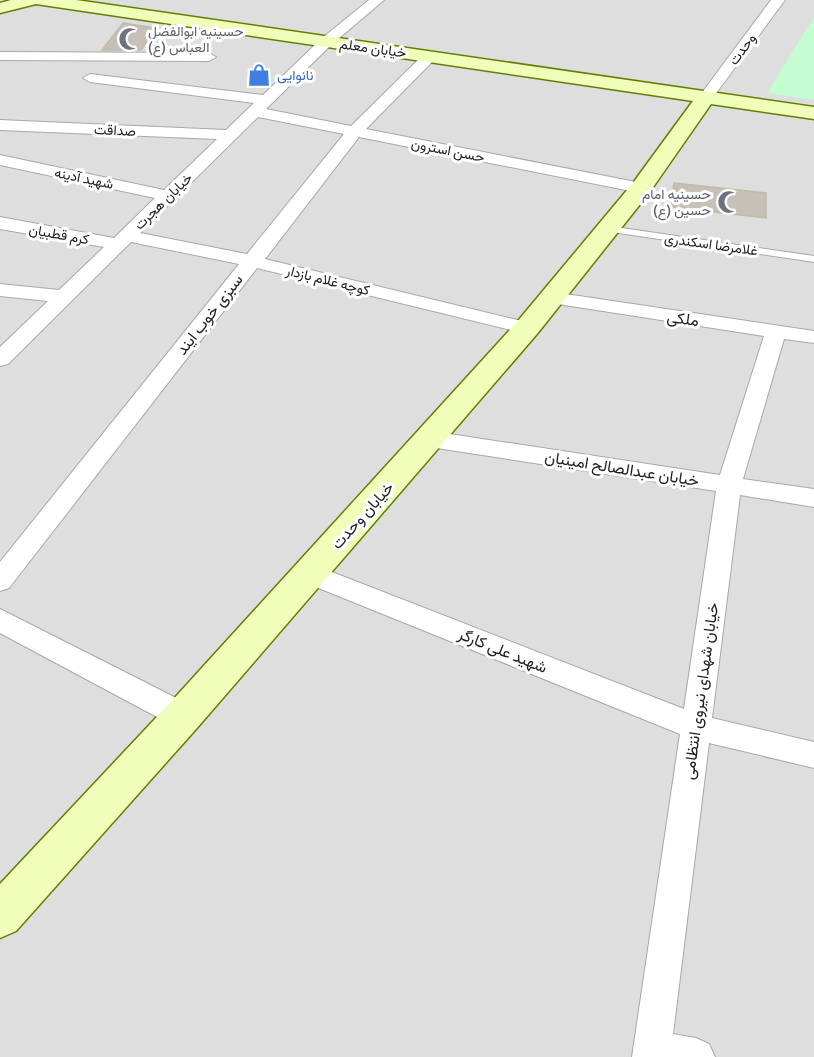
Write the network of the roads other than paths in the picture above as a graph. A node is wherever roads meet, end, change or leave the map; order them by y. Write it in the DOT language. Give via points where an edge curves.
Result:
graph roads {
  1 [pos="32,0"];
  2 [pos="41,0"];
  3 [pos="377,0"];
  4 [pos="778,0"];
  5 [pos="3,7"];
  6 [pos="326,42"];
  7 [pos="0,56"];
  8 [pos="209,57"];
  9 [pos="429,57"];
  10 [pos="90,78"];
  11 [pos="706,97"];
  12 [pos="262,106"];
  13 [pos="814,113"];
  14 [pos="0,125"];
  15 [pos="355,131"];
  16 [pos="231,135"];
  17 [pos="0,160"];
  18 [pos="641,188"];
  19 [pos="169,196"];
  20 [pos="0,223"];
  21 [pos="608,228"];
  22 [pos="122,240"];
  23 [pos="814,259"];
  24 [pos="251,261"];
  25 [pos="0,290"];
  26 [pos="64,297"];
  27 [pos="552,298"];
  28 [pos="527,328"];
  29 [pos="776,331"];
  30 [pos="814,337"];
  31 [pos="0,359"];
  32 [pos="430,438"];
  33 [pos="729,485"];
  34 [pos="814,498"];
  35 [pos="310,574"];
  36 [pos="0,581"];
  37 [pos="0,621"];
  38 [pos="183,716"];
  39 [pos="695,727"];
  40 [pos="814,755"];
  41 [pos="0,916"];
  42 [pos="651,1053"];
  43 [pos="696,1057"];
  1 -- 5 [label="main road"];
  2 -- 6 [label="main road, خیابان معلم"];
  3 -- 6 [label="street, خیابان هجرت"];
  4 -- 11 [label="street, وحدت"];
  6 -- 9 [label="main road, خیابان معلم"];
  6 -- 12 [label="street, خیابان هجرت"];
  7 -- 8 [label="street"];
  9 -- 11 [label="main road, خیابان معلم"];
  9 -- 15 [label="street, سبزی خوب ایند"];
  10 -- 12 [label="street, حسن استرون"];
  11 -- 13 [label="main road, خیابان معلم"];
  11 -- 18 [label="main road, خیابان وحدت"];
  12 -- 15 [label="street, حسن استرون"];
  12 -- 16 [label="street, خیابان هجرت"];
  14 -- 16 [label="street, صداقت"];
  15 -- 18 [label="street, حسن استرون"];
  15 -- 24 [label="street, سبزی خوب ایند"];
  16 -- 19 [label="street, خیابان هجرت"];
  17 -- 19 [label="street, شهید آدینه"];
  18 -- 21 [label="main road, خیابان وحدت"];
  19 -- 22 [label="street, خیابان هجرت"];
  20 -- 22 [label="street, کرم قطبیان"];
  21 -- 23 [label="lane, غلامرضا اسکندری"];
  21 -- 27 [label="main road, خیابان وحدت"];
  22 -- 24 [label="street, کوچه غلام بازدار"];
  22 -- 26 [label="street, خیابان هجرت"];
  24 -- 28 [label="street, کوچه غلام بازدار"];
  24 -- 36 [label="street, سبزی خوب ایند"];
  25 -- 26 [label="street"];
  26 -- 31 [label="street, خیابان هجرت"];
  27 -- 28 [label="main road, خیابان وحدت"];
  27 -- 29 [label="street, ملکی"];
  28 -- 32 [label="main road, خیابان وحدت"];
  29 -- 30 [label="street, ملکی"];
  29 -- 33 [label="street, خیابان شهدای نیروی انتظامی"];
  32 -- 33 [label="street, خیابان عبدالصالح امینیان"];
  32 -- 35 [label="main road, خیابان وحدت"];
  33 -- 34 [label="street, خیابان عبدالصالح امینیان"];
  33 -- 39 [label="street, خیابان شهدای نیروی انتظامی"];
  35 -- 38 [label="main road, خیابان وحدت"];
  35 -- 39 [label="street, شهید علی کارگر"];
  37 -- 38 [label="street"];
  38 -- 41 [label="main road, خیابان وحدت"];
  39 -- 40 [label="street, شهید علی کارگر"];
  39 -- 42 [label="street, خیابان شهدای نیروی انتظامی"];
  42 -- 43 [label="street"];
}
